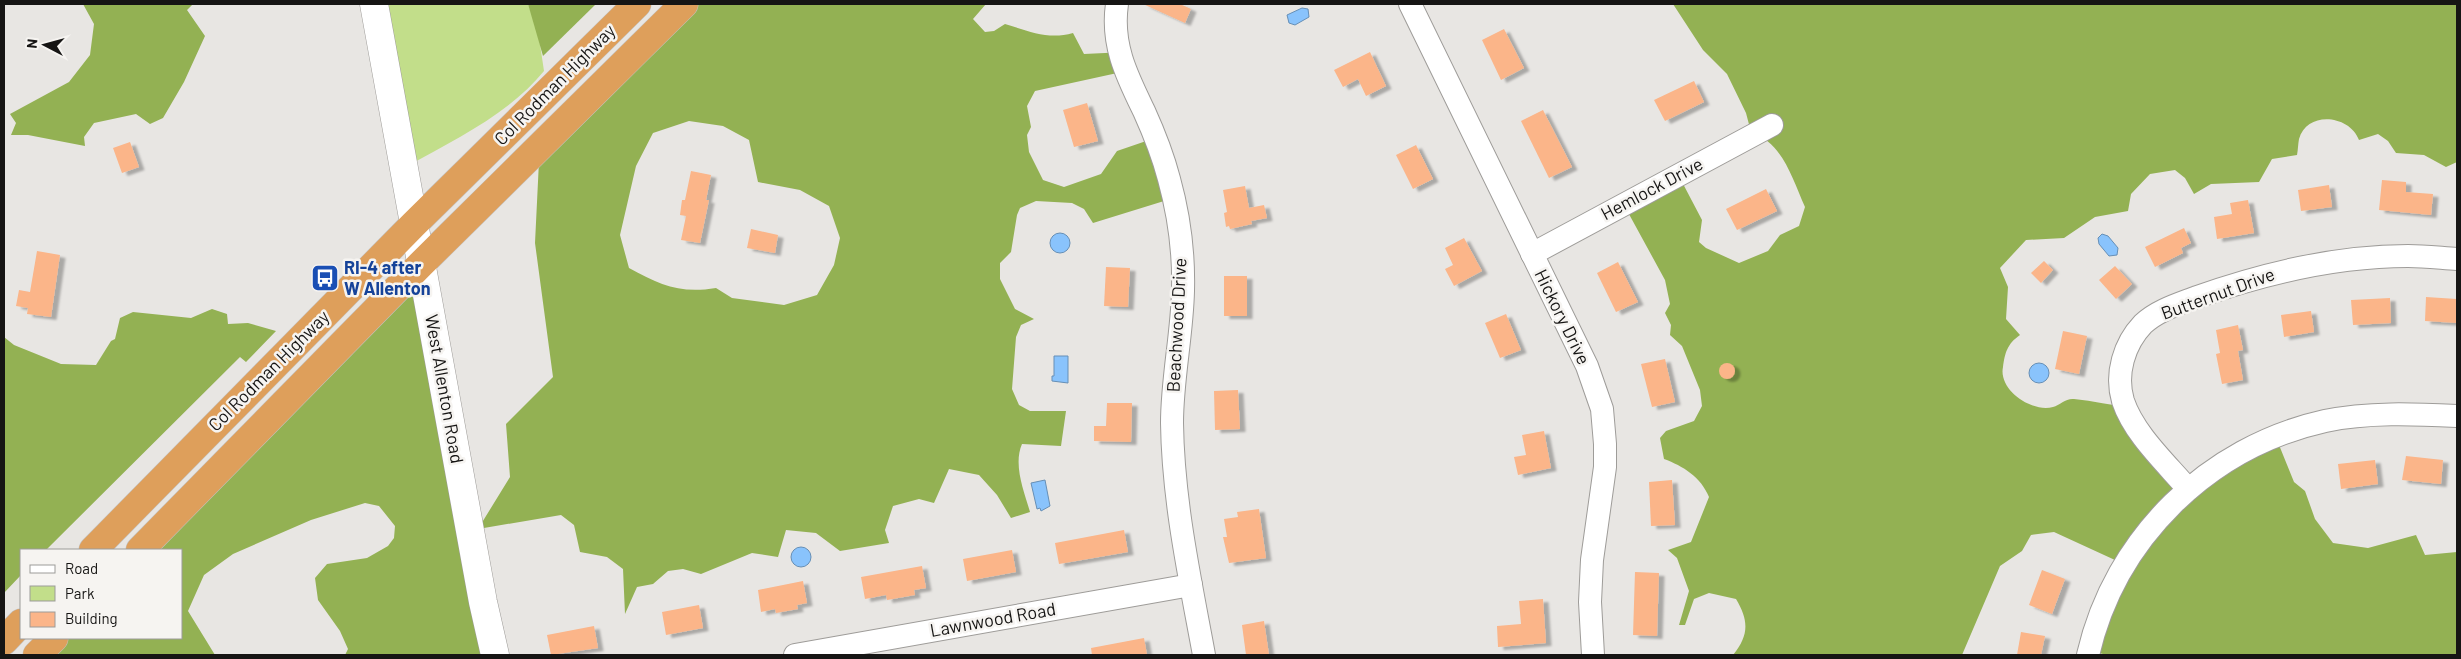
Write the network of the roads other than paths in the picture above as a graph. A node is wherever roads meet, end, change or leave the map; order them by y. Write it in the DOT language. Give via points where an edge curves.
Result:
graph roads {
  1 [pos="374,4"];
  2 [pos="637,4"];
  3 [pos="684,4"];
  4 [pos="1117,4"];
  5 [pos="1410,4"];
  6 [pos="1772,125"];
  7 [pos="414,224"];
  8 [pos="1532,254"];
  9 [pos="2457,259"];
  10 [pos="421,264"];
  11 [pos="2457,416"];
  12 [pos="2188,489"];
  13 [pos="94,549"];
  14 [pos="141,549"];
  15 [pos="1191,585"];
  16 [pos="20,624"];
  17 [pos="53,639"];
  18 [pos="4,641"];
  19 [pos="37,655"];
  20 [pos="495,655"];
  21 [pos="795,655"];
  22 [pos="1204,655"];
  23 [pos="1593,655"];
  24 [pos="2088,655"];
  1 -- 7 [label="street, West Allenton Road"];
  2 -- 7 [label="highway, Col Rodman Highway"];
  3 -- 10 [label="highway, Col Rodman Highway"];
  4 -- 15 [label="street, Beachwood Drive" via="1115,37 1120,58 1155,138 1177,212 1183,291 1172,422"];
  5 -- 8 [label="street, Hickory Drive"];
  6 -- 8 [label="street, Hemlock Drive"];
  7 -- 10 [label="street, West Allenton Road"];
  7 -- 13 [label="highway, Col Rodman Highway"];
  8 -- 23 [label="street, Hickory Drive" via="1586,366 1602,409 1605,467 1592,560"];
  9 -- 12 [label="street, Butternut Drive" via="2372,258 2281,271 2178,304 2143,324 2126,350 2121,367 2123,400 2140,431"];
  10 -- 14 [label="highway, Col Rodman Highway"];
  10 -- 20 [label="street, West Allenton Road"];
  11 -- 24 [label="street" via="2360,416 2326,421 2286,432 2233,457 2205,475 2179,497 2135,548 2103,607"];
  15 -- 21 [label="street, Lawnwood Road"];
  15 -- 22 [label="street, Beachwood Drive"];
  16 -- 18 [label="highway"];
  17 -- 19 [label="highway"];
}
